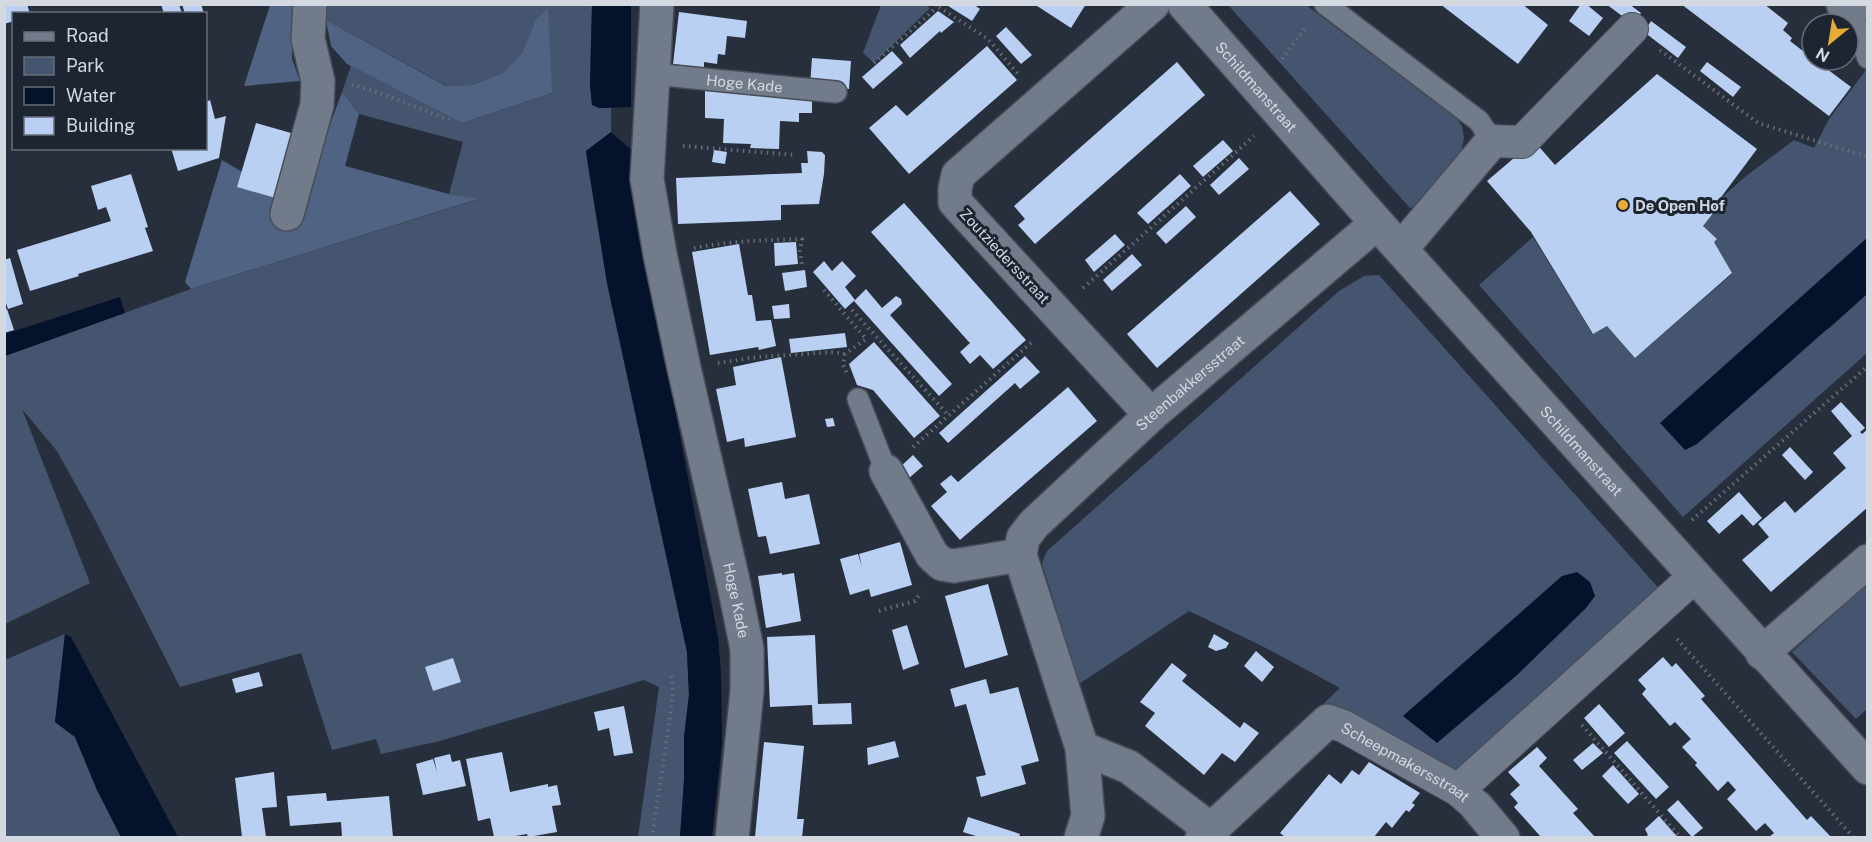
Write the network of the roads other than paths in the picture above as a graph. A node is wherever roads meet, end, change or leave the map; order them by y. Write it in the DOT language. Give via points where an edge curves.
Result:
graph roads {
  1 [pos="310,4"];
  2 [pos="657,4"];
  3 [pos="1153,4"];
  4 [pos="1184,4"];
  5 [pos="1325,4"];
  6 [pos="1850,6"];
  7 [pos="1632,29"];
  8 [pos="1868,58"];
  9 [pos="653,74"];
  10 [pos="836,92"];
  11 [pos="1492,141"];
  12 [pos="287,214"];
  13 [pos="1377,223"];
  14 [pos="1401,249"];
  15 [pos="858,399"];
  16 [pos="1151,415"];
  17 [pos="886,471"];
  18 [pos="1020,555"];
  19 [pos="1868,561"];
  20 [pos="1694,577"];
  21 [pos="1762,653"];
  22 [pos="1328,722"];
  23 [pos="1082,748"];
  24 [pos="1862,750"];
  25 [pos="1467,798"];
  26 [pos="1206,833"];
  27 [pos="732,837"];
  28 [pos="1081,837"];
  29 [pos="1503,837"];
  1 -- 12 [label="street" via="308,39 318,81 317,105"];
  2 -- 9 [label="street, Hoge Kade"];
  3 -- 16 [label="street, Zoutziedersstraat" via="958,175 955,189 955,202"];
  4 -- 13 [label="street, Schildmanstraat"];
  5 -- 11 [label="lane" via="1479,122"];
  6 -- 8 [label="lane"];
  7 -- 11 [label="street" via="1522,142"];
  9 -- 10 [label="lane, Hoge Kade"];
  9 -- 27 [label="street, Hoge Kade" via="647,178 684,368 747,649 747,691"];
  11 -- 14 [label="street"];
  13 -- 14 [label="street, Schildmanstraat"];
  13 -- 16 [label="street, Steenbakkersstraat"];
  14 -- 20 [label="street, Schildmanstraat"];
  15 -- 17 [label="lane"];
  16 -- 18 [label="street, Steenbakkersstraat" via="1034,524 1023,538"];
  17 -- 18 [label="street" via="932,555 942,564 954,566"];
  18 -- 23 [label="street"];
  19 -- 21 [label="street"];
  20 -- 21 [label="street, Schildmanstraat"];
  20 -- 25 [label="street" via="1559,699"];
  21 -- 24 [label="street, Schildmanstraat"];
  22 -- 25 [label="street, Scheepmakersstraat" via="1343,726"];
  22 -- 26 [label="street"];
  23 -- 26 [label="street" via="1129,767"];
  23 -- 28 [label="street" via="1088,816"];
  25 -- 29 [label="street, Scheepmakersstraat"];
}
